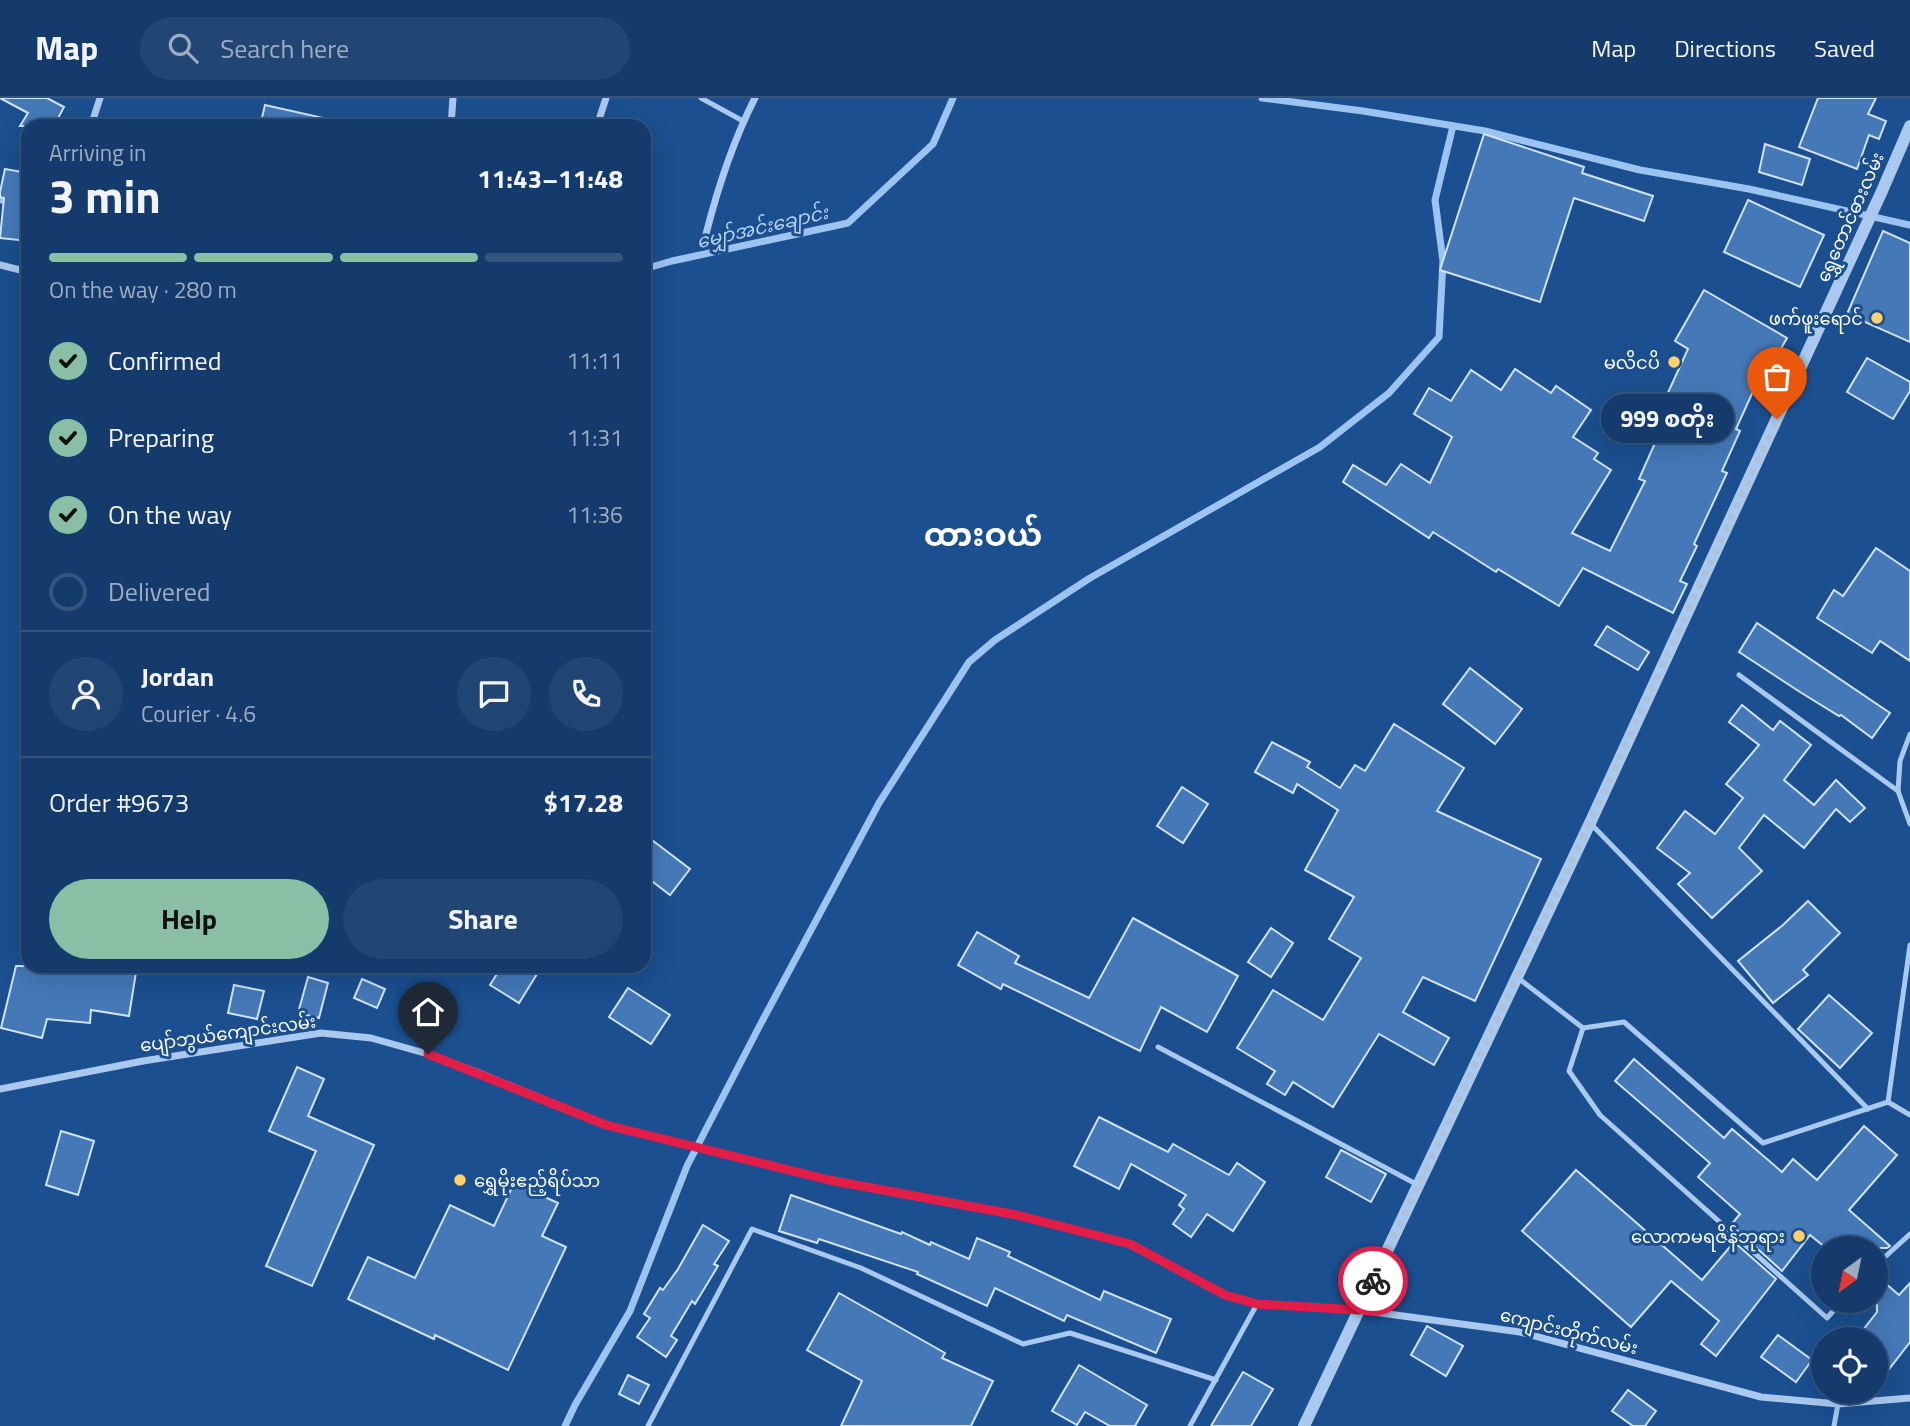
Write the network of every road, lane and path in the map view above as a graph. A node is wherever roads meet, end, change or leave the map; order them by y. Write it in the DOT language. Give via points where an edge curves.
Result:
graph roads {
  1 [pos="100,98"];
  2 [pos="453,98"];
  3 [pos="606,98"];
  4 [pos="701,98"];
  5 [pos="755,98"];
  6 [pos="93,119"];
  7 [pos="452,119"];
  8 [pos="599,119"];
  9 [pos="743,121"];
  10 [pos="1910,126"];
  11 [pos="706,234"];
  12 [pos="0,265"];
  13 [pos="21,270"];
  14 [pos="1739,675"];
  15 [pos="1910,734"];
  16 [pos="1898,791"];
  17 [pos="1590,823"];
  18 [pos="1910,824"];
  19 [pos="1910,945"];
  20 [pos="1517,977"];
  21 [pos="1583,1028"];
  22 [pos="1158,1047"];
  23 [pos="10,1087"];
  24 [pos="0,1089"];
  25 [pos="0,1097"];
  26 [pos="1888,1102"];
  27 [pos="1868,1109"];
  28 [pos="1910,1115"];
  29 [pos="695,1149"];
  30 [pos="1418,1185"];
  31 [pos="1910,1234"];
  32 [pos="1888,1254"];
  33 [pos="1257,1304"];
  34 [pos="1811,1304"];
  35 [pos="1359,1310"];
  36 [pos="1216,1380"];
  37 [pos="1910,1398"];
  38 [pos="1888,1400"];
  39 [pos="1811,1402"];
  40 [pos="1838,1404"];
  41 [pos="648,1426"];
  42 [pos="1190,1426"];
  43 [pos="1304,1426"];
  44 [pos="1834,1426"];
  1 -- 6 [label="street"];
  2 -- 7 [label="street"];
  3 -- 8 [label="street"];
  4 -- 9 [label="lane"];
  5 -- 9 [label="street"];
  9 -- 11 [label="street"];
  10 -- 17 [label="street, ရွှေတောင်ဓားလမ်း"];
  12 -- 13 [label="street"];
  14 -- 16 [label="lane"];
  15 -- 16 [label="lane" via="1900,761"];
  16 -- 18 [label="lane"];
  17 -- 20 [label="street, ရွှေတောင်ဓားလမ်း"];
  17 -- 27 [label="lane"];
  19 -- 26 [label="lane"];
  20 -- 21 [label="lane"];
  20 -- 30 [label="street, ရွှေတောင်ဓားလမ်း"];
  21 -- 27 [label="lane" via="1625,1022 1763,1143"];
  21 -- 34 [label="lane" via="1569,1070 1600,1115"];
  22 -- 30 [label="lane"];
  23 -- 24 [label="street, ပျော်ဘွယ်ကျောင်းလမ်း"];
  23 -- 25 [label="street"];
  23 -- 29 [label="street, ပျော်ဘွယ်ကျောင်းလမ်း" via="321,1033 346,1035 428,1054 606,1125"];
  26 -- 27 [label="lane"];
  26 -- 28 [label="lane"];
  29 -- 33 [label="street, ကျောင်းတိုက်လမ်း" via="1017,1215 1130,1244 1225,1295"];
  30 -- 35 [label="street, ရွှေတောင်ဓားလမ်း"];
  31 -- 32 [label="lane"];
  33 -- 35 [label="street, ကျောင်းတိုက်လမ်း"];
  33 -- 36 [label="lane"];
  35 -- 39 [label="street, ကျောင်းတိုက်လမ်း" via="1520,1332 1761,1397"];
  35 -- 43 [label="street, ရွှေတောင်ဓားလမ်း"];
  36 -- 41 [label="lane" via="1070,1333 1023,1344 861,1268 752,1229"];
  36 -- 42 [label="lane"];
  37 -- 38 [label="street, ကျောင်းတိုက်လမ်း"];
  40 -- 44 [label="lane"];
}
